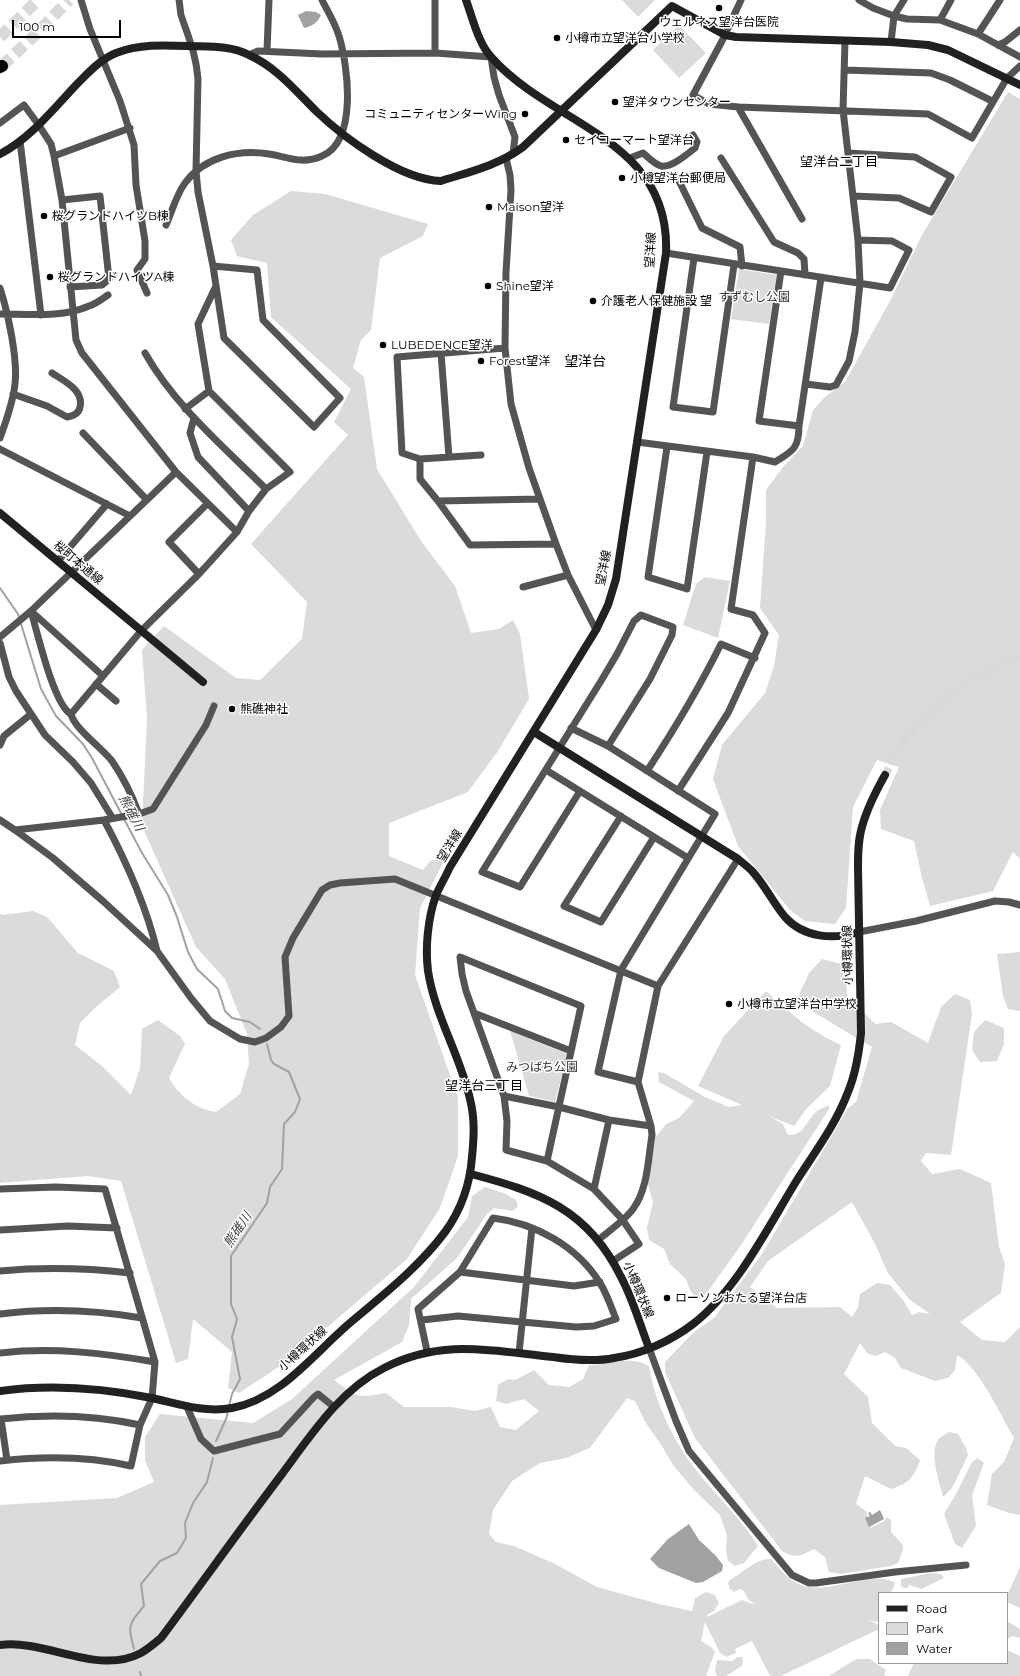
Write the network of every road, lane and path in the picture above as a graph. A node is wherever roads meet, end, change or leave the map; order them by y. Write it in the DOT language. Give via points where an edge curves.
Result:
graph roads {
  1 [pos="81,0"];
  2 [pos="179,0"];
  3 [pos="269,0"];
  4 [pos="322,0"];
  5 [pos="435,0"];
  6 [pos="466,0"];
  7 [pos="741,0"];
  8 [pos="859,0"];
  9 [pos="904,0"];
  10 [pos="952,0"];
  11 [pos="1000,0"];
  12 [pos="675,3"];
  13 [pos="894,16"];
  14 [pos="940,20"];
  15 [pos="1020,30"];
  16 [pos="978,34"];
  17 [pos="725,35"];
  18 [pos="845,41"];
  19 [pos="891,42"];
  20 [pos="998,45"];
  21 [pos="192,46"];
  22 [pos="268,51"];
  23 [pos="343,53"];
  24 [pos="435,53"];
  25 [pos="249,55"];
  26 [pos="491,57"];
  27 [pos="1020,57"];
  28 [pos="103,62"];
  29 [pos="1020,66"];
  30 [pos="845,70"];
  31 [pos="1006,78"];
  32 [pos="1020,85"];
  33 [pos="992,101"];
  34 [pos="738,107"];
  35 [pos="561,110"];
  36 [pos="843,110"];
  37 [pos="0,123"];
  38 [pos="38,124"];
  39 [pos="130,128"];
  40 [pos="342,134"];
  41 [pos="693,134"];
  42 [pos="20,141"];
  43 [pos="848,153"];
  44 [pos="0,154"];
  45 [pos="54,156"];
  46 [pos="509,156"];
  47 [pos="630,158"];
  48 [pos="721,158"];
  49 [pos="196,171"];
  50 [pos="679,181"];
  51 [pos="853,196"];
  52 [pos="62,200"];
  53 [pos="802,219"];
  54 [pos="166,225"];
  55 [pos="858,240"];
  56 [pos="666,253"];
  57 [pos="694,258"];
  58 [pos="734,265"];
  59 [pos="213,266"];
  60 [pos="742,266"];
  61 [pos="781,271"];
  62 [pos="805,275"];
  63 [pos="821,278"];
  64 [pos="860,283"];
  65 [pos="70,287"];
  66 [pos="215,287"];
  67 [pos="0,288"];
  68 [pos="147,293"];
  69 [pos="108,295"];
  70 [pos="73,311"];
  71 [pos="3,314"];
  72 [pos="41,314"];
  73 [pos="505,348"];
  74 [pos="145,353"];
  75 [pos="441,353"];
  76 [pos="52,373"];
  77 [pos="806,384"];
  78 [pos="209,391"];
  79 [pos="13,394"];
  80 [pos="185,409"];
  81 [pos="194,418"];
  82 [pos="800,426"];
  83 [pos="83,433"];
  84 [pos="0,438"];
  85 [pos="637,442"];
  86 [pos="667,447"];
  87 [pos="0,449"];
  88 [pos="707,452"];
  89 [pos="481,455"];
  90 [pos="449,457"];
  91 [pos="753,457"];
  92 [pos="420,459"];
  93 [pos="176,472"];
  94 [pos="266,490"];
  95 [pos="540,499"];
  96 [pos="147,500"];
  97 [pos="438,501"];
  98 [pos="107,504"];
  99 [pos="208,504"];
  100 [pos="249,511"];
  101 [pos="0,513"];
  102 [pos="130,516"];
  103 [pos="237,532"];
  104 [pos="556,544"];
  105 [pos="58,561"];
  106 [pos="72,573"];
  107 [pos="199,574"];
  108 [pos="568,575"];
  109 [pos="523,587"];
  110 [pos="31,611"];
  111 [pos="596,630"];
  112 [pos="141,631"];
  113 [pos="0,637"];
  114 [pos="0,643"];
  115 [pos="755,658"];
  116 [pos="103,676"];
  117 [pos="203,682"];
  118 [pos="96,684"];
  119 [pos="116,701"];
  120 [pos="214,706"];
  121 [pos="31,714"];
  122 [pos="71,714"];
  123 [pos="571,728"];
  124 [pos="534,732"];
  125 [pos="0,745"];
  126 [pos="608,746"];
  127 [pos="559,749"];
  128 [pos="546,770"];
  129 [pos="647,771"];
  130 [pos="885,775"];
  131 [pos="580,791"];
  132 [pos="678,791"];
  133 [pos="139,814"];
  134 [pos="621,816"];
  135 [pos="115,817"];
  136 [pos="0,820"];
  137 [pos="104,820"];
  138 [pos="15,830"];
  139 [pos="654,837"];
  140 [pos="702,837"];
  141 [pos="688,858"];
  142 [pos="738,859"];
  143 [pos="436,895"];
  144 [pos="1020,905"];
  145 [pos="859,932"];
  146 [pos="157,951"];
  147 [pos="621,970"];
  148 [pos="658,986"];
  149 [pos="474,1013"];
  150 [pos="571,1051"];
  151 [pos="638,1082"];
  152 [pos="504,1096"];
  153 [pos="559,1107"];
  154 [pos="609,1120"];
  155 [pos="651,1126"];
  156 [pos="547,1161"];
  157 [pos="471,1174"];
  158 [pos="594,1189"];
  159 [pos="0,1190"];
  160 [pos="622,1219"];
  161 [pos="117,1228"];
  162 [pos="532,1228"];
  163 [pos="0,1230"];
  164 [pos="598,1240"];
  165 [pos="613,1261"];
  166 [pos="0,1271"];
  167 [pos="460,1272"];
  168 [pos="130,1273"];
  169 [pos="527,1280"];
  170 [pos="600,1282"];
  171 [pos="0,1314"];
  172 [pos="142,1318"];
  173 [pos="422,1320"];
  174 [pos="521,1322"];
  175 [pos="650,1348"];
  176 [pos="428,1351"];
  177 [pos="0,1353"];
  178 [pos="518,1353"];
  179 [pos="155,1362"];
  180 [pos="0,1391"];
  181 [pos="152,1398"];
  182 [pos="187,1407"];
  183 [pos="334,1407"];
  184 [pos="1,1419"];
  185 [pos="140,1425"];
  186 [pos="3,1461"];
  187 [pos="966,1565"];
  188 [pos="0,1645"];
  1 -- 28 [label="street"];
  2 -- 21 [label="street" via="180,14"];
  3 -- 22 [label="street"];
  4 -- 23 [label="street" via="332,17"];
  5 -- 24 [label="street"];
  6 -- 26 [label="street, 望洋線" via="475,26"];
  7 -- 17 [label="street"];
  8 -- 13 [label="street"];
  9 -- 13 [label="street"];
  10 -- 14 [label="street"];
  11 -- 16 [label="street"];
  12 -- 17 [label="street"];
  12 -- 35 [label="street"];
  13 -- 14 [label="street"];
  13 -- 19 [label="street"];
  14 -- 16 [label="street"];
  15 -- 20 [label="street"];
  16 -- 20 [label="street"];
  17 -- 18 [label="street"];
  17 -- 34 [label="street" via="693,95 709,104"];
  18 -- 19 [label="street"];
  18 -- 30 [label="street"];
  19 -- 31 [label="street" via="928,45 948,50"];
  20 -- 27 [label="street"];
  21 -- 25 [label="street" via="225,47"];
  21 -- 28 [label="street" via="140,46 115,54"];
  21 -- 49 [label="street" via="198,79"];
  22 -- 23 [label="street"];
  22 -- 25 [label="street" via="258,51"];
  23 -- 24 [label="street"];
  23 -- 40 [label="street" via="348,92"];
  24 -- 26 [label="street"];
  25 -- 40 [label="street" via="266,64"];
  26 -- 35 [label="street, 望洋線" via="523,86"];
  26 -- 46 [label="street" via="499,95 515,137"];
  28 -- 38 [label="street" via="92,69"];
  28 -- 39 [label="street"];
  29 -- 31 [label="street"];
  30 -- 33 [label="street" via="931,73"];
  30 -- 36 [label="street"];
  31 -- 32 [label="street"];
  31 -- 33 [label="street"];
  33 -- 36 [label="street" via="972,138 928,114"];
  34 -- 36 [label="street"];
  34 -- 53 [label="street"];
  35 -- 46 [label="street" via="533,138"];
  35 -- 47 [label="street, 望洋線"];
  36 -- 43 [label="street"];
  37 -- 38 [label="street" via="24,105"];
  38 -- 42 [label="street"];
  38 -- 45 [label="street" via="51,144"];
  39 -- 45 [label="street"];
  39 -- 68 [label="street" via="145,241 145,259 137,270"];
  40 -- 46 [label="street" via="384,161 432,181 441,181"];
  40 -- 49 [label="street" via="332,151 322,157 306,161 270,154 233,153 213,160"];
  41 -- 47 [label="street" via="697,142 695,148 669,166 655,163 643,153"];
  42 -- 44 [label="street"];
  42 -- 72 [label="street"];
  43 -- 51 [label="street"];
  43 -- 51 [label="street" via="915,157 951,177 931,212 899,198"];
  45 -- 52 [label="street"];
  46 -- 73 [label="street" via="511,190"];
  47 -- 56 [label="street, 望洋線" via="651,186 659,204 665,228"];
  48 -- 62 [label="street" via="774,242 798,253 804,259"];
  49 -- 54 [label="street" via="184,184"];
  49 -- 59 [label="street"];
  50 -- 60 [label="street" via="702,228 740,247"];
  51 -- 55 [label="street"];
  52 -- 65 [label="street"];
  52 -- 65 [label="street" via="100,196 109,279 102,285"];
  55 -- 64 [label="street"];
  55 -- 64 [label="street" via="892,241 909,250 890,288"];
  56 -- 57 [label="street"];
  56 -- 85 [label="street, 望洋線"];
  57 -- 58 [label="street"];
  57 -- 58 [label="street" via="673,407 713,412"];
  58 -- 60 [label="street"];
  59 -- 66 [label="street"];
  59 -- 66 [label="street" via="257,270 263,320 340,398 314,427 224,338"];
  60 -- 61 [label="street"];
  61 -- 62 [label="street"];
  61 -- 82 [label="street" via="759,421"];
  62 -- 63 [label="street"];
  63 -- 64 [label="street"];
  63 -- 77 [label="street"];
  64 -- 77 [label="street" via="855,332 846,367 836,385 830,387"];
  65 -- 70 [label="street"];
  66 -- 78 [label="street" via="198,324"];
  67 -- 71 [label="street"];
  69 -- 70 [label="street" via="89,306"];
  70 -- 72 [label="street"];
  70 -- 93 [label="street" via="76,340 82,353"];
  71 -- 72 [label="street"];
  71 -- 79 [label="street" via="14,353"];
  73 -- 75 [label="street"];
  73 -- 95 [label="street" via="511,404"];
  74 -- 80 [label="street" via="154,370"];
  75 -- 90 [label="street"];
  75 -- 92 [label="street" via="397,357 402,453"];
  76 -- 79 [label="street" via="81,398 80,409 75,415 66,417 47,406"];
  77 -- 82 [label="street"];
  78 -- 80 [label="street"];
  78 -- 94 [label="street" via="290,472"];
  79 -- 84 [label="street"];
  80 -- 81 [label="street"];
  81 -- 94 [label="street"];
  81 -- 100 [label="street" via="190,433 198,457"];
  82 -- 91 [label="street" via="794,450 775,462"];
  83 -- 96 [label="street"];
  85 -- 86 [label="street"];
  85 -- 111 [label="street, 望洋線" via="616,579 608,605"];
  86 -- 88 [label="street"];
  86 -- 88 [label="street" via="648,577 687,589"];
  87 -- 98 [label="street"];
  88 -- 91 [label="street"];
  89 -- 90 [label="street"];
  90 -- 92 [label="street"];
  91 -- 115 [label="street" via="732,609 753,615 765,633"];
  92 -- 97 [label="street" via="420,479"];
  93 -- 96 [label="street"];
  93 -- 99 [label="street"];
  94 -- 100 [label="street"];
  95 -- 97 [label="street"];
  95 -- 104 [label="street"];
  96 -- 102 [label="street"];
  97 -- 104 [label="street" via="470,545"];
  98 -- 102 [label="street"];
  98 -- 105 [label="street"];
  99 -- 103 [label="street"];
  99 -- 107 [label="street" via="169,542"];
  100 -- 103 [label="street"];
  101 -- 105 [label="street, 桜町本通線"];
  102 -- 106 [label="street"];
  103 -- 107 [label="street"];
  104 -- 108 [label="street"];
  105 -- 106 [label="street, 桜町本通線"];
  106 -- 110 [label="street"];
  106 -- 112 [label="street, 桜町本通線"];
  107 -- 112 [label="street"];
  108 -- 109 [label="street"];
  108 -- 111 [label="street"];
  110 -- 113 [label="street"];
  110 -- 116 [label="street"];
  110 -- 122 [label="street" via="56,693 63,707"];
  111 -- 124 [label="street, 望洋線"];
  112 -- 116 [label="street"];
  112 -- 117 [label="street, 桜町本通線"];
  114 -- 121 [label="street" via="9,676"];
  115 -- 129 [label="street" via="721,644 701,685"];
  115 -- 132 [label="street" via="728,713"];
  116 -- 118 [label="street"];
  118 -- 119 [label="street"];
  118 -- 122 [label="street"];
  120 -- 133 [label="street" via="206,725 154,809"];
  121 -- 125 [label="street" via="4,736"];
  121 -- 135 [label="street" via="45,734 74,762"];
  122 -- 133 [label="street" via="74,723 112,762 132,792"];
  123 -- 126 [label="street"];
  123 -- 126 [label="street" via="640,615 673,627 672,636 650,679"];
  123 -- 127 [label="street"];
  124 -- 127 [label="street"];
  124 -- 143 [label="street, 望洋線" via="450,867"];
  126 -- 129 [label="street"];
  127 -- 128 [label="street"];
  127 -- 140 [label="street"];
  128 -- 131 [label="street"];
  128 -- 131 [label="street" via="482,872 520,887"];
  129 -- 132 [label="street"];
  130 -- 145 [label="street, 小樽環状線" via="874,794 859,840"];
  131 -- 134 [label="street"];
  132 -- 140 [label="street" via="715,814"];
  133 -- 135 [label="street"];
  134 -- 139 [label="street"];
  134 -- 139 [label="street" via="564,906 601,922"];
  135 -- 137 [label="street"];
  136 -- 138 [label="street"];
  137 -- 138 [label="street"];
  137 -- 146 [label="street" via="142,902"];
  138 -- 146 [label="street" via="53,858"];
  139 -- 141 [label="street"];
  140 -- 141 [label="street"];
  140 -- 142 [label="street"];
  141 -- 147 [label="street"];
  142 -- 145 [label="street" via="753,872 785,917 804,932 828,937"];
  142 -- 148 [label="street"];
  143 -- 146 [label="street" via="395,879 340,883 322,890 293,938 285,958 289,1016 281,1027 266,1038 255,1042 240,1039 210,1021"];
  143 -- 147 [label="street"];
  143 -- 157 [label="street, 望洋線" via="429,923 428,970 436,1005 470,1099 475,1129"];
  144 -- 145 [label="street" via="995,901"];
  145 -- 175 [label="street, 小樽環状線" via="862,1033 859,1058 848,1093 835,1121 747,1261 720,1298 680,1333"];
  147 -- 148 [label="street"];
  147 -- 151 [label="street" via="598,1072"];
  148 -- 151 [label="street"];
  149 -- 150 [label="street"];
  149 -- 150 [label="street" via="466,991 460,957 582,1006"];
  149 -- 152 [label="street"];
  150 -- 153 [label="street"];
  151 -- 155 [label="street"];
  152 -- 153 [label="street"];
  152 -- 156 [label="street" via="507,1121 506,1150"];
  153 -- 154 [label="street"];
  153 -- 156 [label="street"];
  154 -- 155 [label="street"];
  154 -- 158 [label="street"];
  155 -- 160 [label="street" via="652,1135 643,1189 632,1211"];
  156 -- 158 [label="street"];
  157 -- 164 [label="street, 小樽環状線" via="540,1195 575,1218"];
  157 -- 182 [label="street, 小樽環状線" via="454,1216 430,1250 271,1393 236,1407 218,1410"];
  158 -- 160 [label="street"];
  159 -- 161 [label="street" via="106,1188"];
  160 -- 164 [label="street"];
  160 -- 165 [label="street" via="639,1244"];
  161 -- 163 [label="street" via="55,1227"];
  161 -- 168 [label="street"];
  162 -- 167 [label="street" via="493,1218"];
  162 -- 169 [label="street"];
  162 -- 170 [label="street" via="567,1248 585,1263"];
  164 -- 165 [label="street, 小樽環状線"];
  165 -- 175 [label="street, 小樽環状線"];
  166 -- 168 [label="street" via="54,1268"];
  167 -- 169 [label="street"];
  167 -- 173 [label="street" via="418,1309"];
  168 -- 172 [label="street"];
  169 -- 170 [label="street" via="574,1286"];
  169 -- 174 [label="street"];
  170 -- 174 [label="street" via="616,1319 594,1326 576,1327"];
  171 -- 172 [label="street" via="70,1310"];
  172 -- 179 [label="street"];
  173 -- 174 [label="street" via="458,1316"];
  173 -- 176 [label="street"];
  174 -- 178 [label="street"];
  175 -- 178 [label="street" via="614,1358 594,1360"];
  175 -- 187 [label="street" via="689,1451 792,1576 805,1582 816,1583"];
  176 -- 178 [label="street" via="465,1348"];
  176 -- 183 [label="street" via="403,1358 368,1377"];
  177 -- 179 [label="street" via="32,1350 73,1351"];
  179 -- 181 [label="street"];
  180 -- 181 [label="street, 小樽環状線" via="43,1387 73,1388"];
  181 -- 182 [label="street, 小樽環状線"];
  181 -- 185 [label="street"];
  182 -- 183 [label="street" via="201,1439 214,1451 280,1434 318,1394"];
  183 -- 188 [label="street" via="161,1638 145,1650 126,1659 101,1661 82,1659 29,1645"];
  184 -- 185 [label="street" via="71,1416"];
  184 -- 186 [label="street"];
  185 -- 186 [label="street" via="131,1466 68,1458"];
}
